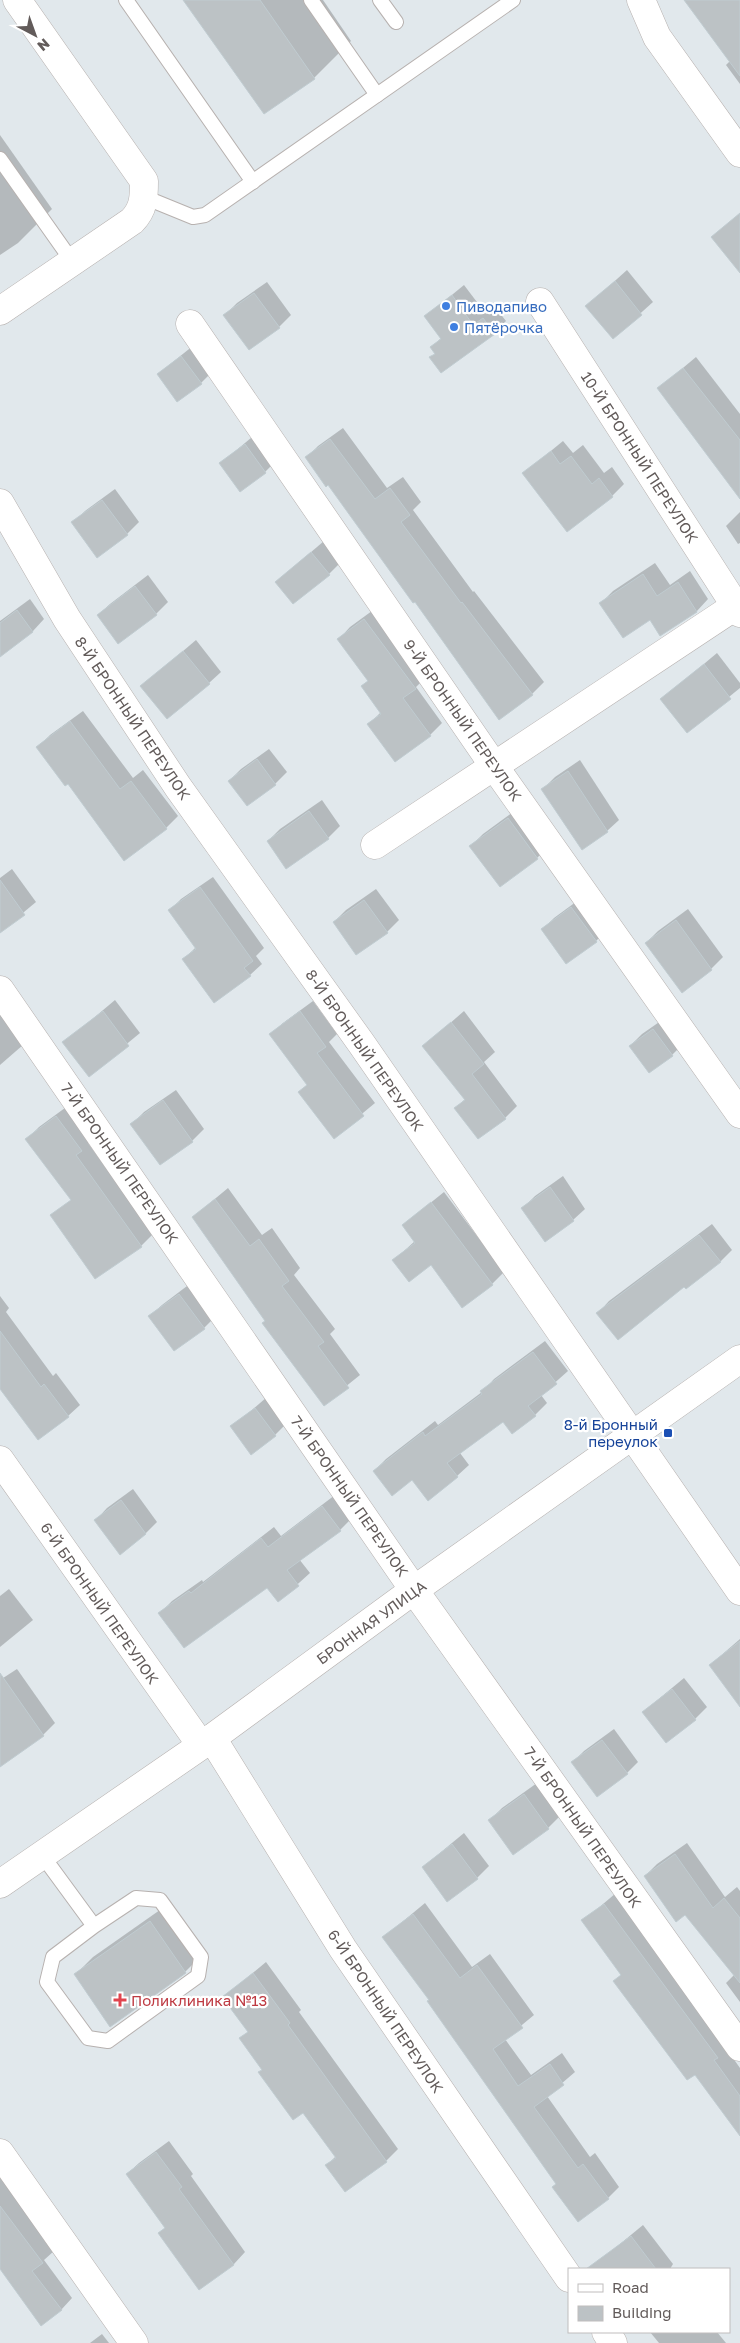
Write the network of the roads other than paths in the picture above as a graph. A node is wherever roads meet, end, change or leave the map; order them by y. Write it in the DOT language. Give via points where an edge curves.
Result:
graph roads {
  1 [pos="18,0"];
  2 [pos="126,0"];
  3 [pos="311,0"];
  4 [pos="380,0"];
  5 [pos="513,0"];
  6 [pos="641,0"];
  7 [pos="396,22"];
  8 [pos="377,95"];
  9 [pos="740,153"];
  10 [pos="0,160"];
  11 [pos="253,182"];
  12 [pos="144,197"];
  13 [pos="72,261"];
  14 [pos="540,302"];
  15 [pos="0,311"];
  16 [pos="190,324"];
  17 [pos="0,503"];
  18 [pos="739,608"];
  19 [pos="494,766"];
  20 [pos="375,845"];
  21 [pos="0,990"];
  22 [pos="740,1114"];
  23 [pos="740,1360"];
  24 [pos="631,1436"];
  25 [pos="0,1460"];
  26 [pos="414,1590"];
  27 [pos="740,1591"];
  28 [pos="206,1742"];
  29 [pos="42,1854"];
  30 [pos="0,1884"];
  31 [pos="94,1926"];
  32 [pos="740,2047"];
  33 [pos="0,2153"];
  34 [pos="568,2277"];
  35 [pos="134,2343"];
  1 -- 12 [label="street" via="144,181"];
  2 -- 11 [label="lane"];
  3 -- 8 [label="lane"];
  4 -- 7 [label="lane"];
  5 -- 8 [label="lane"];
  6 -- 9 [label="street" via="657,37"];
  8 -- 11 [label="lane"];
  10 -- 13 [label="lane"];
  11 -- 12 [label="lane" via="200,217"];
  12 -- 13 [label="street" via="138,215 132,221"];
  13 -- 15 [label="street"];
  14 -- 18 [label="street, 10-Й БРОННЫЙ ПЕРЕУЛОК"];
  16 -- 19 [label="street, 9-Й БРОННЫЙ ПЕРЕУЛОК"];
  17 -- 24 [label="street, 8-Й БРОННЫЙ ПЕРЕУЛОК" via="67,619 178,787 361,1043"];
  18 -- 19 [label="street"];
  19 -- 20 [label="street"];
  19 -- 22 [label="street, 9-Й БРОННЫЙ ПЕРЕУЛОК"];
  21 -- 26 [label="street, 7-Й БРОННЫЙ ПЕРЕУЛОК"];
  23 -- 24 [label="street, БРОННАЯ УЛИЦА"];
  24 -- 26 [label="street, БРОННАЯ УЛИЦА"];
  24 -- 27 [label="street, 8-Й БРОННЫЙ ПЕРЕУЛОК"];
  25 -- 28 [label="street, 6-Й БРОННЫЙ ПЕРЕУЛОК"];
  26 -- 28 [label="street, БРОННАЯ УЛИЦА"];
  26 -- 32 [label="street, 7-Й БРОННЫЙ ПЕРЕУЛОК"];
  28 -- 29 [label="street, БРОННАЯ УЛИЦА"];
  28 -- 34 [label="street, 6-Й БРОННЫЙ ПЕРЕУЛОК" via="343,1949"];
  29 -- 30 [label="street, БРОННАЯ УЛИЦА"];
  29 -- 31 [label="lane"];
  31 -- 31 [label="lane" via="136,1898 160,1900 201,1957 198,1976 108,2041 88,2038 47,1982 53,1957"];
  33 -- 35 [label="street"];
}
